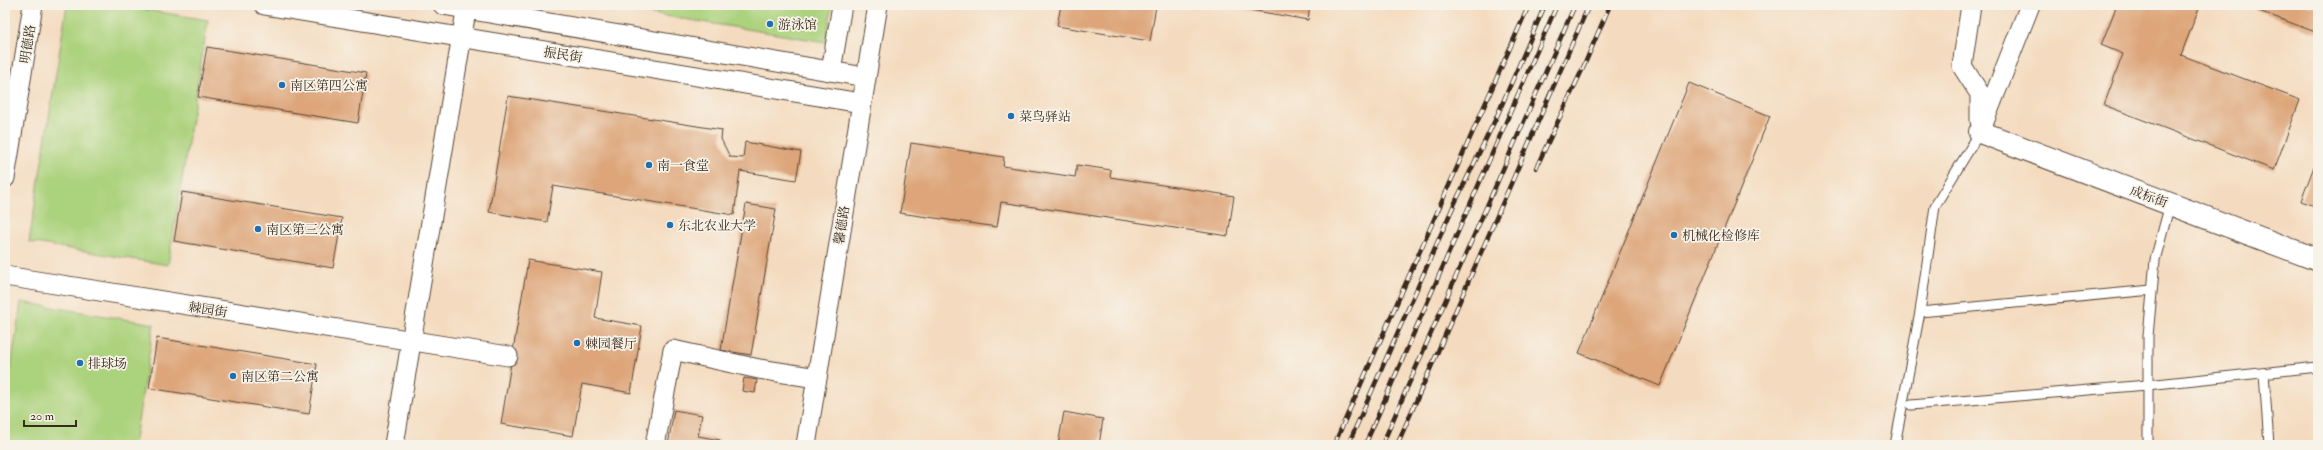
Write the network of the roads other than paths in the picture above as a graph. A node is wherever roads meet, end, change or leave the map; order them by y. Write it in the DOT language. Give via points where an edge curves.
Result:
graph roads {
  1 [pos="33,5"];
  2 [pos="264,5"];
  3 [pos="443,5"];
  4 [pos="842,5"];
  5 [pos="878,5"];
  6 [pos="1971,5"];
  7 [pos="2030,5"];
  8 [pos="466,7"];
  9 [pos="298,8"];
  10 [pos="589,30"];
  11 [pos="461,37"];
  12 [pos="715,52"];
  13 [pos="585,57"];
  14 [pos="831,71"];
  15 [pos="866,77"];
  16 [pos="711,78"];
  17 [pos="861,103"];
  18 [pos="1980,132"];
  19 [pos="5,178"];
  20 [pos="2170,204"];
  21 [pos="2318,260"];
  22 [pos="5,276"];
  23 [pos="2152,290"];
  24 [pos="1920,312"];
  25 [pos="411,342"];
  26 [pos="508,356"];
  27 [pos="2318,367"];
  28 [pos="2264,373"];
  29 [pos="817,378"];
  30 [pos="2147,385"];
  31 [pos="1911,405"];
  32 [pos="394,445"];
  33 [pos="655,445"];
  34 [pos="806,445"];
  35 [pos="1895,445"];
  36 [pos="2148,445"];
  37 [pos="2269,445"];
  1 -- 19 [label="street, 明德路"];
  2 -- 9 [label="street, 振民街"];
  3 -- 8 [label="street"];
  4 -- 14 [label="street"];
  5 -- 15 [label="street, 馨德路"];
  6 -- 18 [label="street" via="1962,66 1980,94"];
  7 -- 18 [label="street"];
  8 -- 10 [label="street"];
  8 -- 11 [label="street"];
  9 -- 11 [label="street, 振民街"];
  10 -- 12 [label="street"];
  10 -- 13 [label="street"];
  11 -- 13 [label="street, 振民街"];
  11 -- 25 [label="street"];
  12 -- 14 [label="street"];
  12 -- 16 [label="street"];
  13 -- 16 [label="street, 振民街"];
  14 -- 15 [label="street"];
  15 -- 17 [label="street, 馨德路"];
  16 -- 17 [label="street, 振民街"];
  17 -- 29 [label="street, 馨德路"];
  18 -- 20 [label="street, 成标街"];
  18 -- 24 [label="lane" via="1935,206"];
  20 -- 21 [label="street, 成标街"];
  20 -- 23 [label="lane" via="2155,260"];
  22 -- 25 [label="street, 棘园街"];
  23 -- 24 [label="lane"];
  23 -- 30 [label="lane"];
  24 -- 35 [label="lane"];
  25 -- 26 [label="street, 棘园街"];
  25 -- 32 [label="street"];
  27 -- 28 [label="lane"];
  28 -- 30 [label="lane"];
  28 -- 37 [label="lane"];
  29 -- 33 [label="street" via="759,369 673,350"];
  29 -- 34 [label="street, 馨德路"];
  30 -- 31 [label="lane"];
  30 -- 36 [label="lane"];
}
